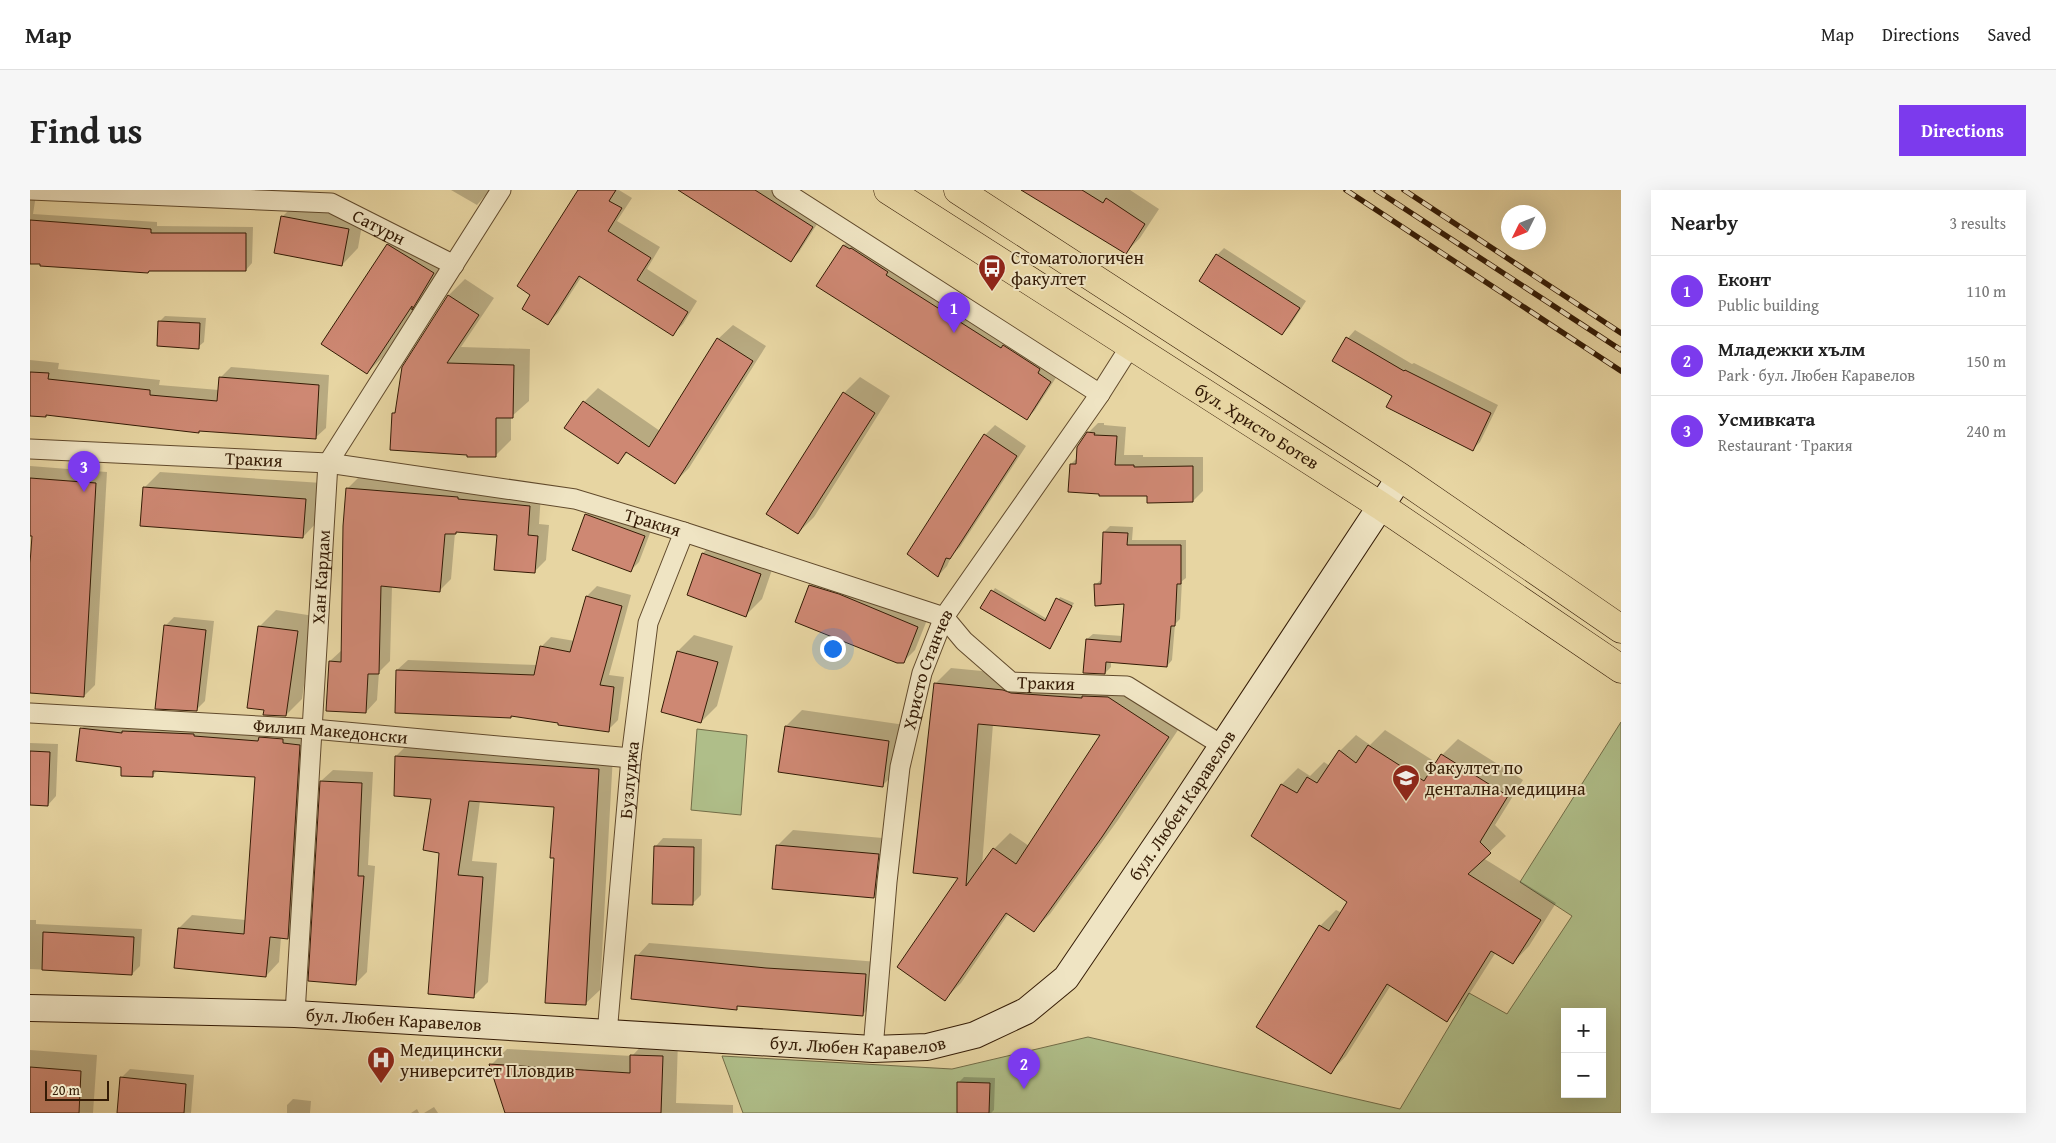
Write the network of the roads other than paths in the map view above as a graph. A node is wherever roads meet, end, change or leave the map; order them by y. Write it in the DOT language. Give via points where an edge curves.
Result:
graph roads {
  1 [pos="30,190"];
  2 [pos="501,190"];
  3 [pos="782,190"];
  4 [pos="888,190"];
  5 [pos="958,190"];
  6 [pos="454,264"];
  7 [pos="1131,345"];
  8 [pos="1100,394"];
  9 [pos="30,449"];
  10 [pos="328,463"];
  11 [pos="1400,477"];
  12 [pos="1381,506"];
  13 [pos="684,532"];
  14 [pos="944,617"];
  15 [pos="1621,629"];
  16 [pos="1621,669"];
  17 [pos="30,713"];
  18 [pos="313,729"];
  19 [pos="1223,746"];
  20 [pos="631,758"];
  21 [pos="30,1008"];
  22 [pos="294,1014"];
  23 [pos="607,1034"];
  24 [pos="873,1049"];
  1 -- 6 [label="street, Сатурн" via="331,204"];
  2 -- 6 [label="street, Хан Кардам"];
  3 -- 8 [label="street"];
  4 -- 7 [label="main road, бул. Христо Ботев"];
  5 -- 11 [label="main road, бул. Христо Ботев"];
  6 -- 10 [label="street, Хан Кардам"];
  7 -- 8 [label="street, Христо Станчев"];
  7 -- 12 [label="main road, бул. Христо Ботев"];
  8 -- 14 [label="street, Христо Станчев"];
  9 -- 10 [label="street, Тракия"];
  10 -- 13 [label="street, Тракия" via="575,499"];
  10 -- 18 [label="street, Хан Кардам"];
  11 -- 12 [label="street, бул. Любен Каравелов"];
  11 -- 15 [label="main road, бул. Христо Ботев"];
  12 -- 16 [label="main road, бул. Христо Ботев"];
  12 -- 19 [label="street, бул. Любен Каравелов"];
  13 -- 14 [label="street, Тракия"];
  13 -- 20 [label="street, Бузлуджа" via="648,623"];
  14 -- 19 [label="street, Тракия" via="964,641 1011,682 1127,686"];
  14 -- 24 [label="street, Христо Станчев" via="922,673 900,767"];
  17 -- 18 [label="street, Филип Македонски"];
  18 -- 20 [label="street, Филип Македонски"];
  18 -- 22 [label="street, Хан Кардам"];
  19 -- 24 [label="street, бул. Любен Каравелов" via="1066,978 1026,1011 975,1035 927,1047"];
  20 -- 23 [label="street, Бузлуджа"];
  21 -- 22 [label="street, бул. Любен Каравелов"];
  22 -- 23 [label="street, бул. Любен Каравелов"];
  23 -- 24 [label="street, бул. Любен Каравелов"];
}
